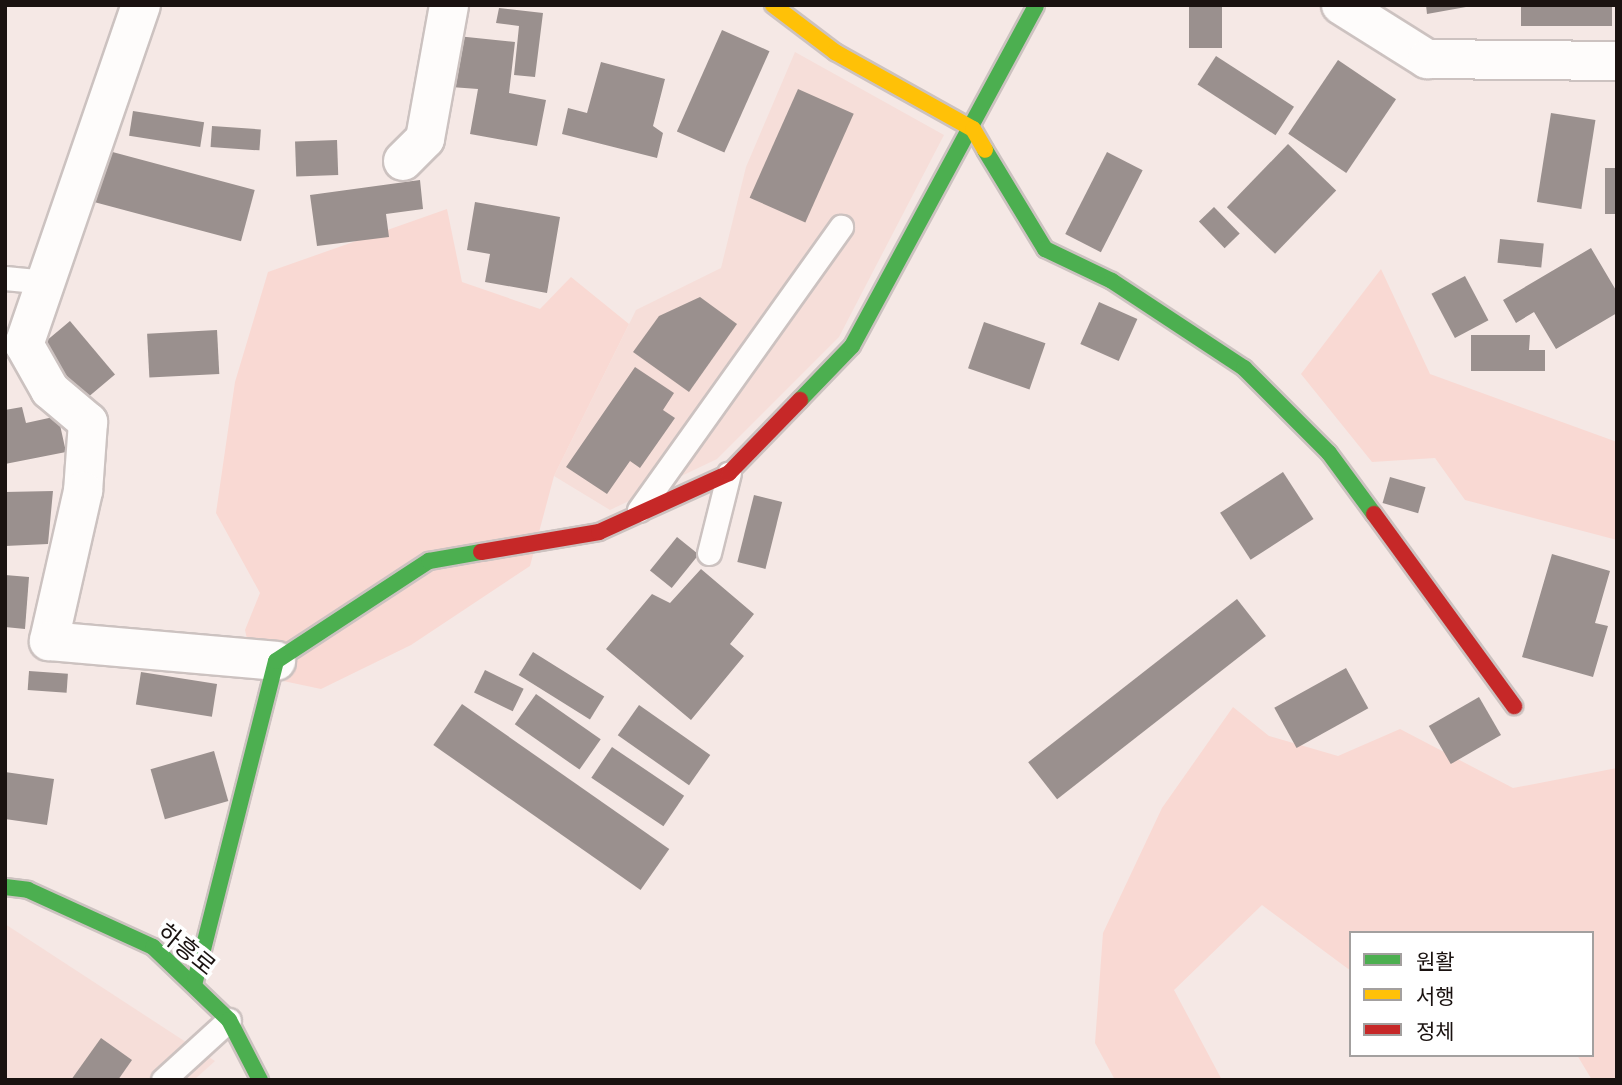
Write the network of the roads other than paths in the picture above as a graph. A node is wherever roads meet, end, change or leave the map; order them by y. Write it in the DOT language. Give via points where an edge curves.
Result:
graph roads {
  1 [pos="141,5"];
  2 [pos="449,5"];
  3 [pos="773,5"];
  4 [pos="1036,5"];
  5 [pos="1341,5"];
  6 [pos="1617,61"];
  7 [pos="973,129"];
  8 [pos="403,161"];
  9 [pos="841,227"];
  10 [pos="5,278"];
  11 [pos="46,282"];
  12 [pos="729,473"];
  13 [pos="636,515"];
  14 [pos="709,553"];
  15 [pos="276,661"];
  16 [pos="1514,706"];
  17 [pos="5,887"];
  18 [pos="194,985"];
  19 [pos="229,1020"];
  20 [pos="163,1080"];
  21 [pos="260,1080"];
  1 -- 11 [label="street"];
  2 -- 8 [label="street" via="425,139"];
  3 -- 7 [label="street" via="835,52"];
  4 -- 7 [label="street"];
  5 -- 6 [label="street" via="1427,59"];
  7 -- 12 [label="street" via="852,345"];
  7 -- 16 [label="street" via="1045,249 1112,281 1244,368 1329,453"];
  9 -- 13 [label="lane"];
  10 -- 11 [label="lane"];
  11 -- 15 [label="street" via="24,344 50,390 88,422 83,491 48,641"];
  12 -- 13 [label="street"];
  12 -- 14 [label="lane"];
  13 -- 15 [label="street" via="599,532 429,561"];
  15 -- 18 [label="street"];
  17 -- 18 [label="street, 하흥로" via="28,890 153,947"];
  18 -- 19 [label="street, 하흥로"];
  19 -- 20 [label="lane"];
  19 -- 21 [label="street, 하흥로"];
}
